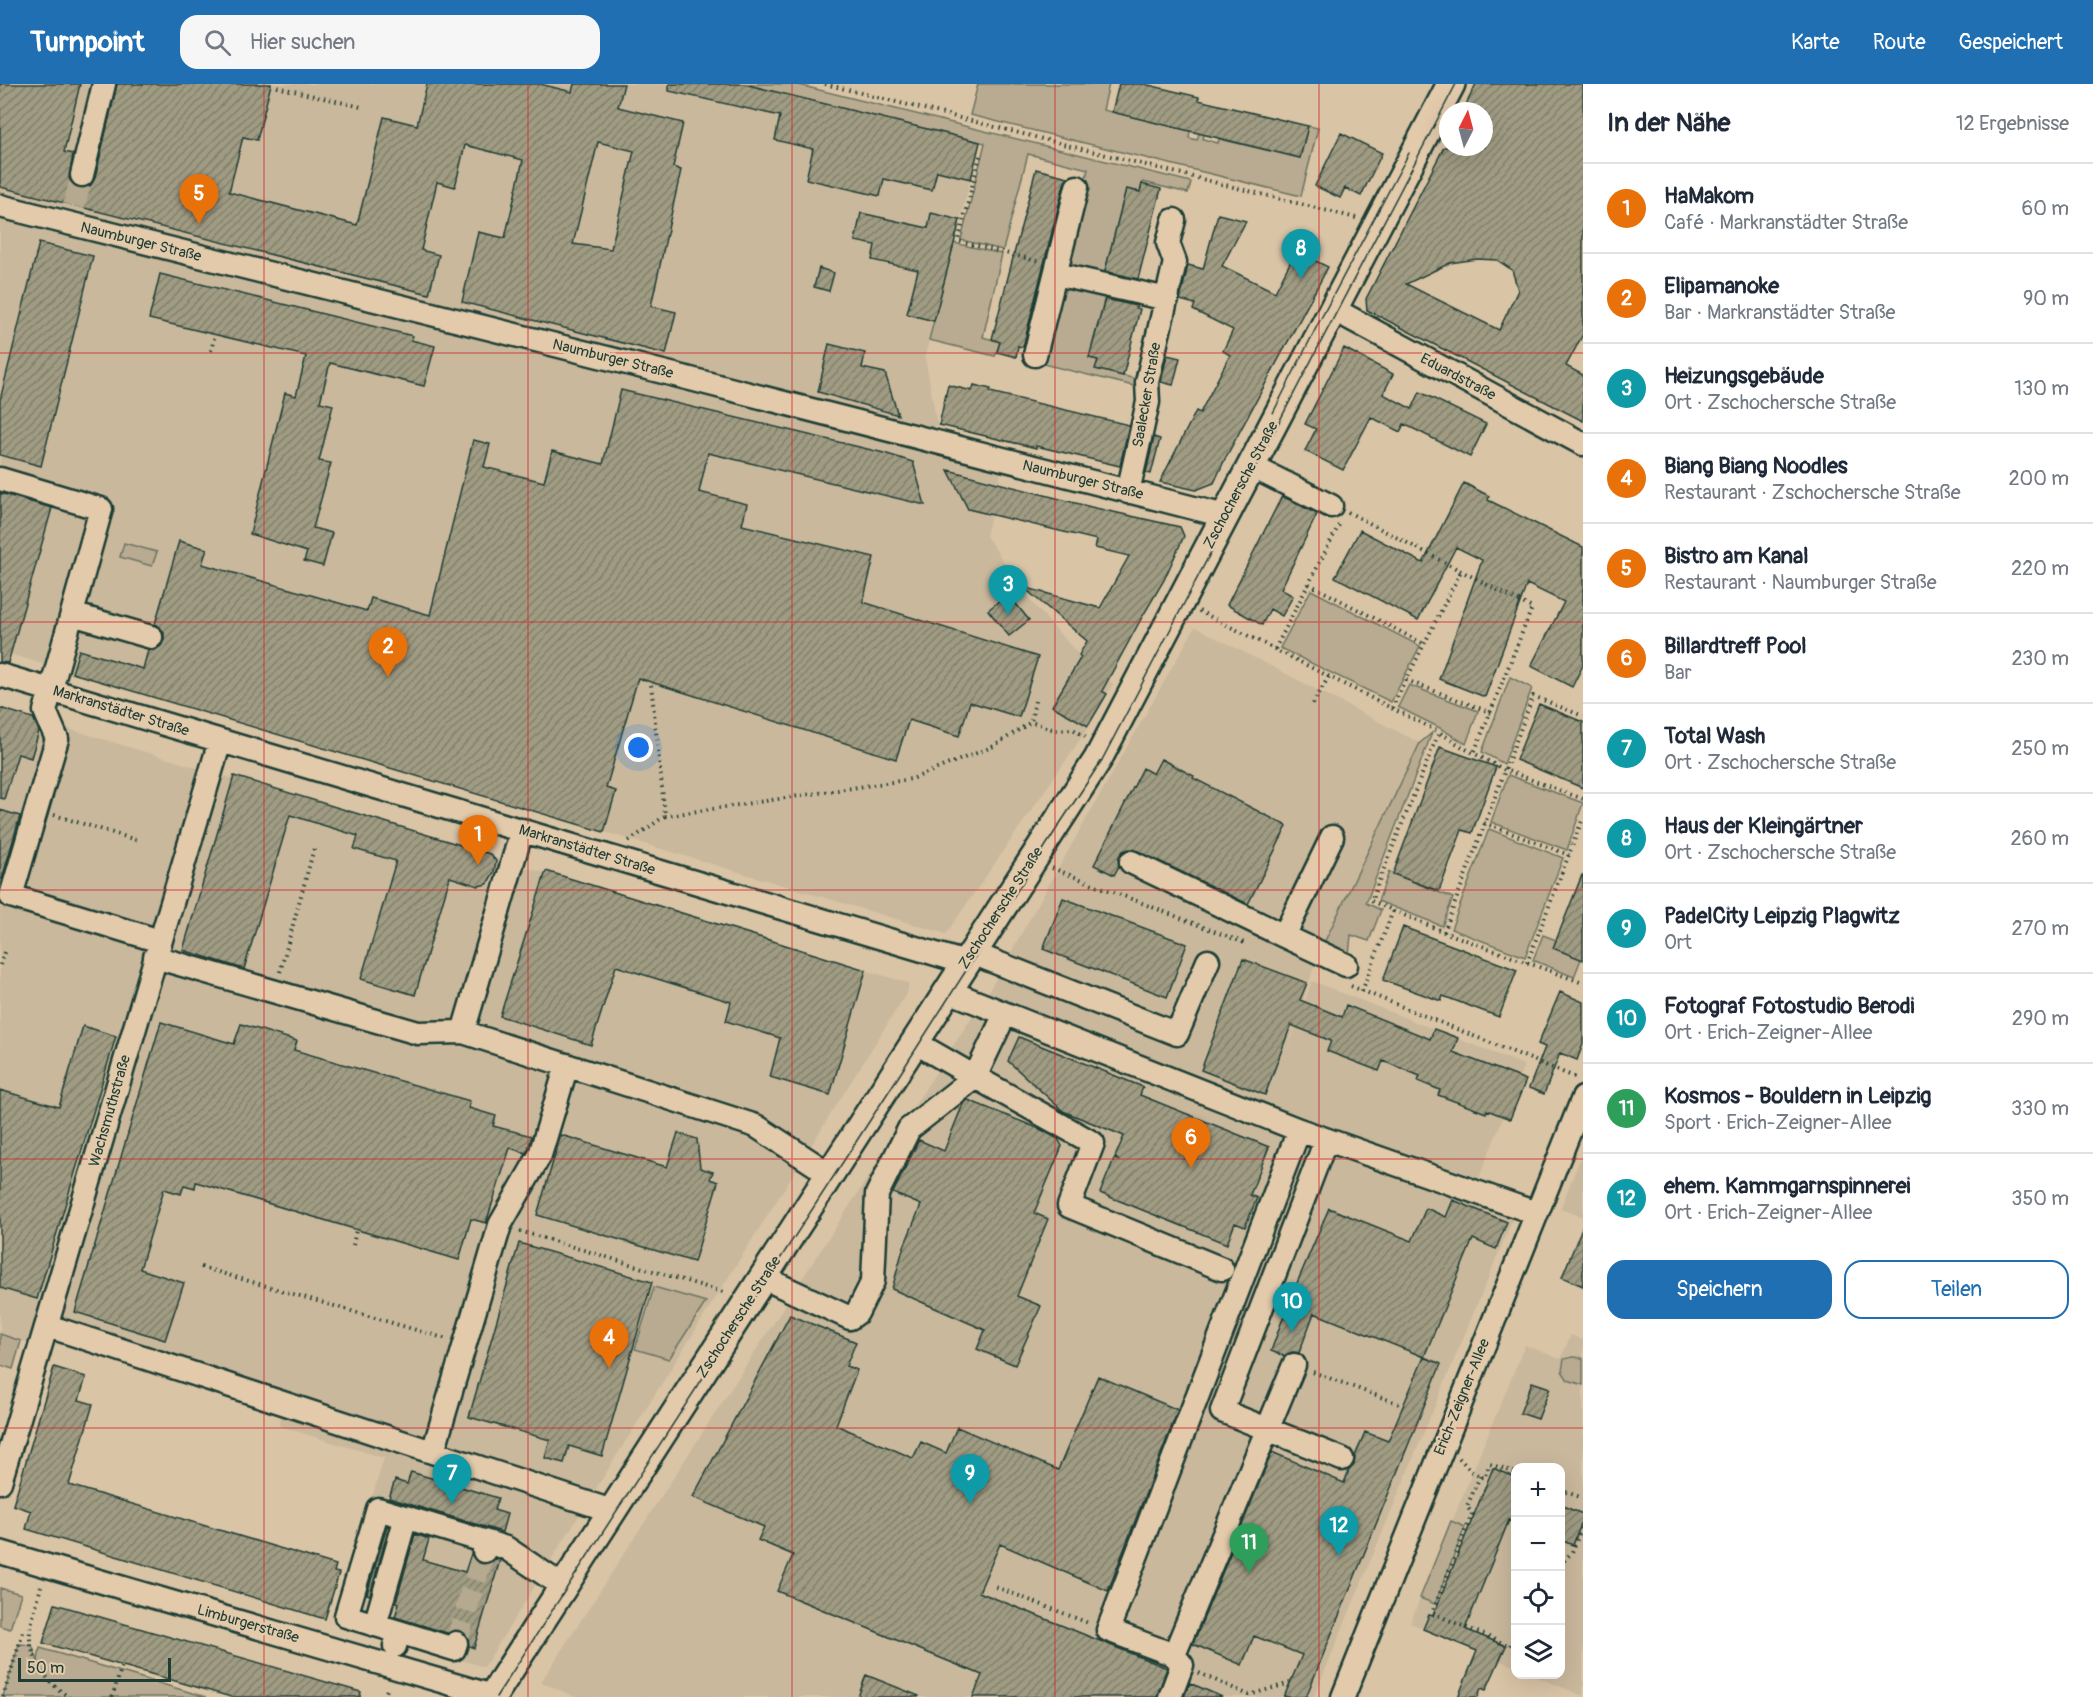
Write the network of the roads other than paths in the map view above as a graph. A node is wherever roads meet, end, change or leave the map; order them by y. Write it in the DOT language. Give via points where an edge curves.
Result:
graph roads {
  1 [pos="104,84"];
  2 [pos="1451,84"];
  3 [pos="82,175"];
  4 [pos="1077,187"];
  5 [pos="0,206"];
  6 [pos="1174,220"];
  7 [pos="1057,270"];
  8 [pos="1167,299"];
  9 [pos="1333,309"];
  10 [pos="1035,355"];
  11 [pos="1583,444"];
  12 [pos="1251,465"];
  13 [pos="0,479"];
  14 [pos="1128,492"];
  15 [pos="1339,508"];
  16 [pos="1225,516"];
  17 [pos="72,614"];
  18 [pos="151,638"];
  19 [pos="0,675"];
  20 [pos="51,690"];
  21 [pos="220,741"];
  22 [pos="522,831"];
  23 [pos="1332,837"];
  24 [pos="1131,862"];
  25 [pos="1284,936"];
  26 [pos="158,949"];
  27 [pos="969,958"];
  28 [pos="1208,961"];
  29 [pos="1346,965"];
  30 [pos="948,991"];
  31 [pos="1005,1014"];
  32 [pos="463,1032"];
  33 [pos="916,1043"];
  34 [pos="567,1065"];
  35 [pos="975,1077"];
  36 [pos="1583,1098"];
  37 [pos="1299,1130"];
  38 [pos="1577,1130"];
  39 [pos="1326,1140"];
  40 [pos="831,1174"];
  41 [pos="1536,1213"];
  42 [pos="1222,1269"];
  43 [pos="757,1289"];
  44 [pos="48,1326"];
  45 [pos="1294,1365"];
  46 [pos="1267,1428"];
  47 [pos="433,1452"];
  48 [pos="1342,1459"];
  49 [pos="0,1482"];
  50 [pos="612,1511"];
  51 [pos="406,1517"];
  52 [pos="0,1552"];
  53 [pos="564,1587"];
  54 [pos="375,1625"];
  55 [pos="399,1632"];
  56 [pos="456,1643"];
  57 [pos="1178,1660"];
  58 [pos="389,1665"];
  59 [pos="494,1696"];
  60 [pos="1170,1697"];
  61 [pos="1343,1697"];
  1 -- 3 [label="street"];
  2 -- 9 [label="main road, Zschochersche Straße"];
  4 -- 7 [label="street"];
  5 -- 14 [label="street, Naumburger Straße" via="72,215"];
  6 -- 8 [label="street, Saalecker Straße" via="1168,243 1175,262"];
  7 -- 8 [label="street"];
  7 -- 10 [label="street"];
  8 -- 14 [label="street, Saalecker Straße" via="1147,382 1148,402"];
  9 -- 11 [label="street, Eduardstraße"];
  9 -- 12 [label="main road, Zschochersche Straße"];
  12 -- 15 [label="street"];
  12 -- 16 [label="main road, Zschochersche Straße"];
  13 -- 17 [label="street" via="101,509"];
  14 -- 16 [label="street, Naumburger Straße"];
  16 -- 27 [label="main road, Zschochersche Straße" via="1104,748"];
  17 -- 18 [label="street"];
  17 -- 20 [label="street"];
  19 -- 20 [label="street, Markranstädter Straße"];
  20 -- 21 [label="street, Markranstädter Straße"];
  20 -- 26 [label="street" via="45,711 57,739 11,896"];
  21 -- 22 [label="street, Markranstädter Straße"];
  21 -- 26 [label="street, Wachsmuthstraße"];
  22 -- 27 [label="street, Markranstädter Straße"];
  22 -- 32 [label="street"];
  23 -- 25 [label="street"];
  24 -- 25 [label="street"];
  25 -- 29 [label="street"];
  26 -- 32 [label="street" via="275,992 418,1033"];
  26 -- 44 [label="street, Wachsmuthstraße"];
  27 -- 28 [label="street, Markranstädter Straße" via="1177,1034"];
  27 -- 30 [label="main road, Zschochersche Straße"];
  30 -- 31 [label="street"];
  30 -- 33 [label="main road, Zschochersche Straße"];
  31 -- 35 [label="street"];
  31 -- 37 [label="street"];
  32 -- 34 [label="street"];
  33 -- 35 [label="street"];
  33 -- 40 [label="main road, Zschochersche Straße"];
  34 -- 40 [label="street" via="756,1126"];
  34 -- 47 [label="street" via="540,1155 500,1225"];
  35 -- 42 [label="street" via="1093,1143 1069,1206"];
  35 -- 43 [label="street" via="909,1129 877,1194 873,1281 857,1313 850,1318"];
  36 -- 38 [label="street, Erich-Zeigner-Allee"];
  37 -- 39 [label="street"];
  37 -- 57 [label="street" via="1108,1630"];
  38 -- 41 [label="street, Erich-Zeigner-Allee"];
  39 -- 41 [label="street"];
  39 -- 46 [label="street" via="1222,1411"];
  40 -- 43 [label="main road, Zschochersche Straße"];
  41 -- 61 [label="street, Erich-Zeigner-Allee"];
  43 -- 50 [label="main road, Zschochersche Straße"];
  44 -- 47 [label="street"];
  44 -- 49 [label="street, Wachsmuthstraße"];
  45 -- 46 [label="street"];
  46 -- 48 [label="street"];
  46 -- 57 [label="street"];
  47 -- 50 [label="street"];
  50 -- 53 [label="main road, Zschochersche Straße"];
  51 -- 53 [label="street" via="486,1546 506,1548"];
  51 -- 54 [label="street"];
  51 -- 54 [label="street" via="378,1509 346,1616"];
  52 -- 58 [label="street, Limburgerstraße"];
  53 -- 59 [label="main road, Zschochersche Straße"];
  54 -- 55 [label="street"];
  55 -- 56 [label="street" via="454,1649"];
  55 -- 58 [label="street"];
  57 -- 60 [label="street"];
  58 -- 59 [label="street, Limburgerstraße"];
}
